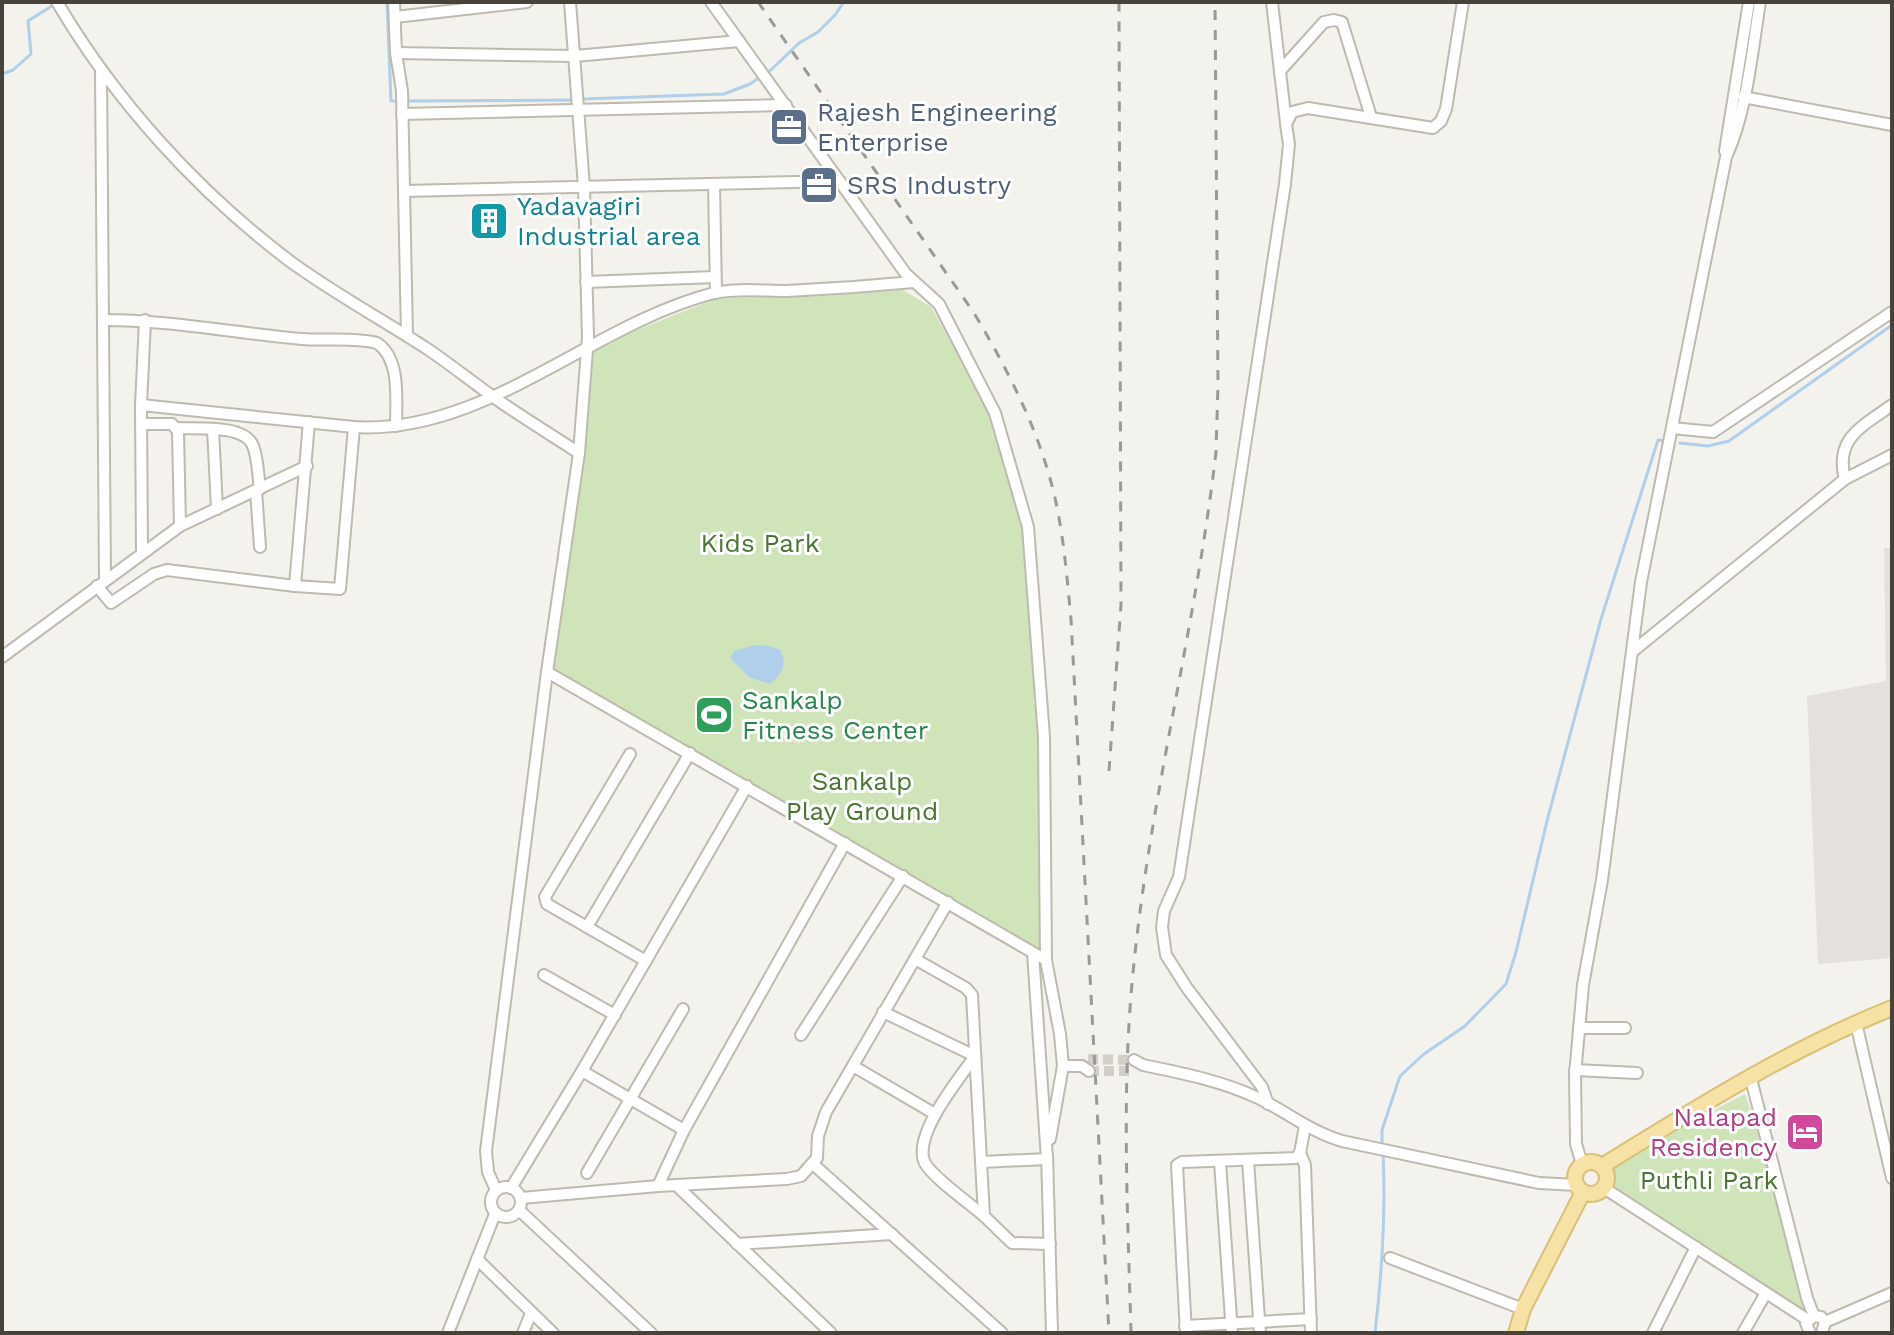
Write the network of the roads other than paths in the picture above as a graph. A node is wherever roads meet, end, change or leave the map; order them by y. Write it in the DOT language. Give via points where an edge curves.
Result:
graph roads {
  1 [pos="57,2"];
  2 [pos="394,2"];
  3 [pos="527,2"];
  4 [pos="570,2"];
  5 [pos="711,2"];
  6 [pos="1272,2"];
  7 [pos="1463,2"];
  8 [pos="1749,2"];
  9 [pos="1760,2"];
  10 [pos="395,17"];
  11 [pos="739,41"];
  12 [pos="396,53"];
  13 [pos="575,56"];
  14 [pos="101,71"];
  15 [pos="1280,71"];
  16 [pos="1743,97"];
  17 [pos="786,105"];
  18 [pos="578,108"];
  19 [pos="402,111"];
  20 [pos="1371,117"];
  21 [pos="1286,124"];
  22 [pos="1892,125"];
  23 [pos="1726,157"];
  24 [pos="840,181"];
  25 [pos="714,184"];
  26 [pos="584,187"];
  27 [pos="404,191"];
  28 [pos="715,277"];
  29 [pos="586,282"];
  30 [pos="914,282"];
  31 [pos="716,293"];
  32 [pos="1892,312"];
  33 [pos="103,320"];
  34 [pos="145,320"];
  35 [pos="393,328"];
  36 [pos="407,336"];
  37 [pos="381,346"];
  38 [pos="587,347"];
  39 [pos="494,397"];
  40 [pos="141,405"];
  41 [pos="1892,405"];
  42 [pos="309,422"];
  43 [pos="141,424"];
  44 [pos="396,426"];
  45 [pos="354,427"];
  46 [pos="177,428"];
  47 [pos="1672,428"];
  48 [pos="213,429"];
  49 [pos="579,453"];
  50 [pos="1892,455"];
  51 [pos="307,466"];
  52 [pos="1845,479"];
  53 [pos="258,490"];
  54 [pos="217,509"];
  55 [pos="180,526"];
  56 [pos="260,547"];
  57 [pos="142,552"];
  58 [pos="101,583"];
  59 [pos="295,586"];
  60 [pos="1633,651"];
  61 [pos="2,657"];
  62 [pos="547,672"];
  63 [pos="690,753"];
  64 [pos="630,754"];
  65 [pos="747,786"];
  66 [pos="845,843"];
  67 [pos="903,876"];
  68 [pos="948,902"];
  69 [pos="587,927"];
  70 [pos="1033,953"];
  71 [pos="915,959"];
  72 [pos="1046,960"];
  73 [pos="646,961"];
  74 [pos="544,975"];
  75 [pos="1892,1008"];
  76 [pos="683,1009"];
  77 [pos="883,1012"];
  78 [pos="615,1015"];
  79 [pos="1856,1023"];
  80 [pos="1579,1028"];
  81 [pos="1625,1028"];
  82 [pos="801,1035"];
  83 [pos="975,1056"];
  84 [pos="1086,1065"];
  85 [pos="1137,1065"];
  86 [pos="853,1066"];
  87 [pos="1063,1066"];
  88 [pos="1575,1070"];
  89 [pos="582,1071"];
  90 [pos="1637,1073"];
  91 [pos="1750,1075"];
  92 [pos="630,1097"];
  93 [pos="1268,1104"];
  94 [pos="935,1114"];
  95 [pos="1305,1126"];
  96 [pos="684,1130"];
  97 [pos="1300,1153"];
  98 [pos="1047,1159"];
  99 [pos="1248,1161"];
  100 [pos="981,1162"];
  101 [pos="1220,1162"];
  102 [pos="813,1164"];
  103 [pos="1582,1164"];
  104 [pos="1602,1166"];
  105 [pos="587,1173"];
  106 [pos="1891,1175"];
  107 [pos="676,1185"];
  108 [pos="658,1186"];
  109 [pos="511,1188"];
  110 [pos="1580,1188"];
  111 [pos="1604,1188"];
  112 [pos="496,1190"];
  113 [pos="521,1198"];
  114 [pos="519,1210"];
  115 [pos="495,1214"];
  116 [pos="984,1216"];
  117 [pos="892,1234"];
  118 [pos="737,1244"];
  119 [pos="1050,1244"];
  120 [pos="1696,1247"];
  121 [pos="1390,1258"];
  122 [pos="477,1259"];
  123 [pos="1766,1293"];
  124 [pos="1892,1293"];
  125 [pos="1523,1309"];
  126 [pos="531,1313"];
  127 [pos="1811,1318"];
  128 [pos="1311,1319"];
  129 [pos="1231,1328"];
  130 [pos="1259,1328"];
  131 [pos="1823,1328"];
  132 [pos="1186,1329"];
  133 [pos="448,1333"];
  134 [pos="523,1333"];
  135 [pos="553,1333"];
  136 [pos="651,1333"];
  137 [pos="831,1333"];
  138 [pos="1002,1333"];
  139 [pos="1052,1333"];
  140 [pos="1311,1333"];
  141 [pos="1516,1333"];
  142 [pos="1653,1333"];
  143 [pos="1743,1333"];
  144 [pos="1810,1333"];
  1 -- 14 [label="street"];
  2 -- 10 [label="street"];
  3 -- 10 [label="street"];
  4 -- 13 [label="street"];
  5 -- 11 [label="street"];
  6 -- 15 [label="street"];
  7 -- 20 [label="street" via="1441,121 1433,128"];
  8 -- 23 [label="street"];
  9 -- 16 [label="street"];
  10 -- 12 [label="street"];
  11 -- 13 [label="street"];
  11 -- 17 [label="street"];
  12 -- 13 [label="street"];
  12 -- 19 [label="street"];
  13 -- 18 [label="street"];
  14 -- 33 [label="street"];
  14 -- 35 [label="street" via="166,148 244,223"];
  15 -- 20 [label="street" via="1324,22 1342,22"];
  15 -- 21 [label="street"];
  16 -- 22 [label="street"];
  16 -- 23 [label="street"];
  17 -- 18 [label="street"];
  17 -- 24 [label="street"];
  18 -- 19 [label="street"];
  18 -- 26 [label="street"];
  19 -- 27 [label="street"];
  20 -- 21 [label="street" via="1308,108 1292,112"];
  21 -- 93 [label="street" via="1285,184 1210,684 1179,877 1162,927 1166,955 1262,1087"];
  23 -- 47 [label="street"];
  24 -- 25 [label="street"];
  24 -- 30 [label="street"];
  25 -- 26 [label="street"];
  25 -- 28 [label="street"];
  26 -- 27 [label="street"];
  26 -- 29 [label="street"];
  27 -- 36 [label="street"];
  28 -- 29 [label="street"];
  28 -- 31 [label="street"];
  29 -- 38 [label="street"];
  30 -- 31 [label="street"];
  30 -- 72 [label="street" via="939,304 995,413 1028,527 1044,737"];
  31 -- 38 [label="street"];
  32 -- 47 [label="street" via="1713,432"];
  33 -- 34 [label="street"];
  33 -- 58 [label="street"];
  34 -- 37 [label="street"];
  34 -- 40 [label="street"];
  35 -- 36 [label="street"];
  35 -- 37 [label="street"];
  36 -- 39 [label="street"];
  37 -- 44 [label="street" via="396,384"];
  38 -- 39 [label="street"];
  38 -- 49 [label="street"];
  39 -- 44 [label="street"];
  39 -- 49 [label="street"];
  40 -- 42 [label="street"];
  40 -- 43 [label="street"];
  41 -- 52 [label="street" via="1849,437 1841,465"];
  42 -- 45 [label="street"];
  42 -- 51 [label="street"];
  43 -- 46 [label="street"];
  43 -- 57 [label="street"];
  44 -- 45 [label="street"];
  45 -- 59 [label="street" via="340,589"];
  46 -- 48 [label="street"];
  46 -- 55 [label="street"];
  47 -- 60 [label="street" via="1641,582"];
  48 -- 53 [label="street" via="236,431 250,441"];
  48 -- 54 [label="street"];
  49 -- 62 [label="street"];
  50 -- 52 [label="street"];
  51 -- 53 [label="street"];
  51 -- 59 [label="street"];
  52 -- 60 [label="street"];
  53 -- 54 [label="street"];
  53 -- 56 [label="street"];
  54 -- 55 [label="street"];
  55 -- 57 [label="street"];
  57 -- 58 [label="street"];
  58 -- 59 [label="street" via="111,603 167,570"];
  58 -- 61 [label="street"];
  60 -- 80 [label="street"];
  62 -- 63 [label="street"];
  62 -- 112 [label="street" via="486,1151"];
  63 -- 65 [label="street"];
  63 -- 69 [label="street"];
  64 -- 69 [label="street" via="545,897 547,904"];
  65 -- 66 [label="street"];
  65 -- 73 [label="street"];
  66 -- 67 [label="street"];
  66 -- 96 [label="street"];
  67 -- 68 [label="street"];
  67 -- 82 [label="street"];
  68 -- 70 [label="street"];
  68 -- 71 [label="street"];
  69 -- 73 [label="street"];
  70 -- 72 [label="street"];
  70 -- 98 [label="street"];
  71 -- 77 [label="street"];
  71 -- 83 [label="street" via="972,995"];
  72 -- 87 [label="street"];
  73 -- 78 [label="street"];
  74 -- 78 [label="street"];
  75 -- 79 [label="main road"];
  76 -- 92 [label="street"];
  77 -- 83 [label="street"];
  77 -- 86 [label="street"];
  78 -- 89 [label="street"];
  79 -- 91 [label="main road"];
  79 -- 106 [label="street"];
  80 -- 81 [label="street"];
  80 -- 88 [label="street"];
  83 -- 94 [label="street"];
  83 -- 100 [label="street"];
  84 -- 87 [label="street"];
  85 -- 93 [label="street" via="1213,1081"];
  86 -- 94 [label="street"];
  86 -- 102 [label="street" via="826,1112"];
  87 -- 98 [label="street"];
  88 -- 90 [label="street"];
  88 -- 103 [label="street" via="1576,1144"];
  89 -- 92 [label="street"];
  89 -- 109 [label="street"];
  91 -- 104 [label="main road"];
  91 -- 127 [label="street"];
  92 -- 96 [label="street"];
  92 -- 105 [label="street"];
  93 -- 95 [label="street"];
  94 -- 116 [label="street" via="924,1161"];
  95 -- 97 [label="street"];
  95 -- 110 [label="street" via="1329,1138 1392,1153"];
  96 -- 108 [label="street"];
  97 -- 99 [label="street" via="1288,1160"];
  97 -- 128 [label="street" via="1305,1165"];
  98 -- 100 [label="street"];
  98 -- 119 [label="street"];
  99 -- 101 [label="street"];
  99 -- 130 [label="street"];
  100 -- 116 [label="street"];
  101 -- 129 [label="street"];
  101 -- 132 [label="street" via="1182,1162 1175,1171"];
  102 -- 107 [label="street" via="801,1176 787,1179"];
  102 -- 117 [label="street"];
  103 -- 104 [label="main road"];
  103 -- 110 [label="main road" via="1576,1172"];
  104 -- 111 [label="main road"];
  107 -- 108 [label="street"];
  107 -- 118 [label="street"];
  108 -- 113 [label="street"];
  109 -- 112 [label="street"];
  109 -- 113 [label="street"];
  110 -- 111 [label="main road" via="1593,1194"];
  110 -- 125 [label="main road"];
  111 -- 120 [label="street"];
  112 -- 115 [label="street" via="490,1202"];
  113 -- 114 [label="street"];
  114 -- 115 [label="street" via="508,1218"];
  114 -- 136 [label="street"];
  115 -- 122 [label="street"];
  116 -- 119 [label="street" via="1012,1243"];
  117 -- 118 [label="street"];
  117 -- 138 [label="street"];
  118 -- 137 [label="street"];
  119 -- 139 [label="street"];
  120 -- 123 [label="street"];
  120 -- 142 [label="street"];
  121 -- 125 [label="street"];
  122 -- 126 [label="street"];
  122 -- 133 [label="street"];
  123 -- 127 [label="street"];
  123 -- 143 [label="street"];
  124 -- 131 [label="street"];
  125 -- 141 [label="main road"];
  126 -- 134 [label="street"];
  126 -- 135 [label="street"];
  127 -- 131 [label="street" via="1821,1317"];
  127 -- 144 [label="street" via="1806,1326"];
  128 -- 130 [label="street"];
  128 -- 140 [label="street"];
  129 -- 130 [label="street"];
  129 -- 132 [label="street"];
}
